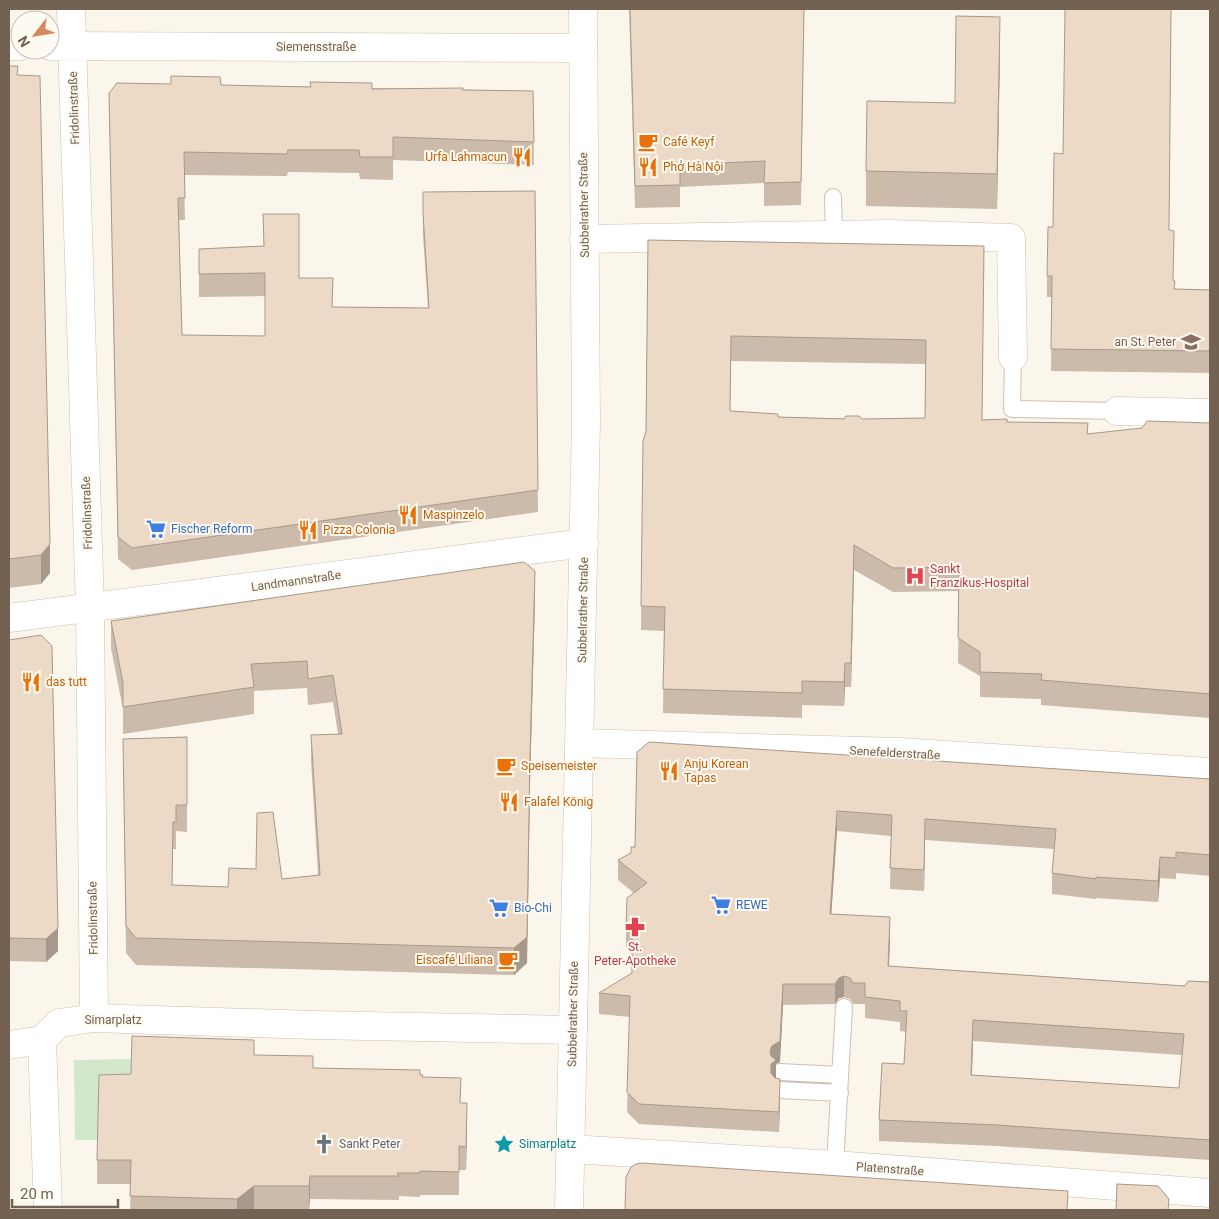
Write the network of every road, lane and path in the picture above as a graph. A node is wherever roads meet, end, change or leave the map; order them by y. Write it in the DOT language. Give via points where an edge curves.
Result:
graph roads {
  1 [pos="71,9"];
  2 [pos="583,9"];
  3 [pos="61,47"];
  4 [pos="583,48"];
  5 [pos="833,197"];
  6 [pos="834,234"];
  7 [pos="584,239"];
  8 [pos="1013,357"];
  9 [pos="1117,411"];
  10 [pos="1210,413"];
  11 [pos="584,543"];
  12 [pos="90,608"];
  13 [pos="9,618"];
  14 [pos="580,743"];
  15 [pos="1210,772"];
  16 [pos="844,1007"];
  17 [pos="94,1018"];
  18 [pos="573,1030"];
  19 [pos="42,1040"];
  20 [pos="9,1045"];
  21 [pos="780,1072"];
  22 [pos="840,1075"];
  23 [pos="780,1090"];
  24 [pos="840,1093"];
  25 [pos="570,1149"];
  26 [pos="835,1165"];
  27 [pos="1209,1199"];
  28 [pos="48,1210"];
  29 [pos="570,1210"];
  1 -- 3 [label="street, Fridolinstraße"];
  2 -- 4 [label="street, Subbelrather Straße"];
  3 -- 4 [label="street, Siemensstraße"];
  3 -- 12 [label="street, Fridolinstraße"];
  4 -- 7 [label="street, Subbelrather Straße"];
  5 -- 6 [label="lane"];
  6 -- 7 [label="street"];
  6 -- 8 [label="street" via="1011,238"];
  7 -- 11 [label="street, Subbelrather Straße"];
  8 -- 9 [label="lane" via="1012,409"];
  9 -- 10 [label="street"];
  11 -- 12 [label="street, Landmannstraße"];
  11 -- 14 [label="street, Subbelrather Straße"];
  12 -- 13 [label="street, Landmannstraße"];
  12 -- 17 [label="street, Fridolinstraße"];
  14 -- 15 [label="street, Senefelderstraße" via="899,752"];
  14 -- 18 [label="street, Subbelrather Straße"];
  16 -- 22 [label="lane"];
  17 -- 18 [label="street, Simarplatz"];
  17 -- 19 [label="street, Simarplatz" via="59,1022"];
  18 -- 25 [label="street, Subbelrather Straße"];
  19 -- 20 [label="street"];
  19 -- 28 [label="street"];
  21 -- 22 [label="lane"];
  22 -- 24 [label="lane"];
  23 -- 24 [label="lane"];
  24 -- 26 [label="lane"];
  25 -- 26 [label="street, Platenstraße"];
  25 -- 29 [label="street, Subbelrather Straße"];
  26 -- 27 [label="street, Platenstraße"];
}
